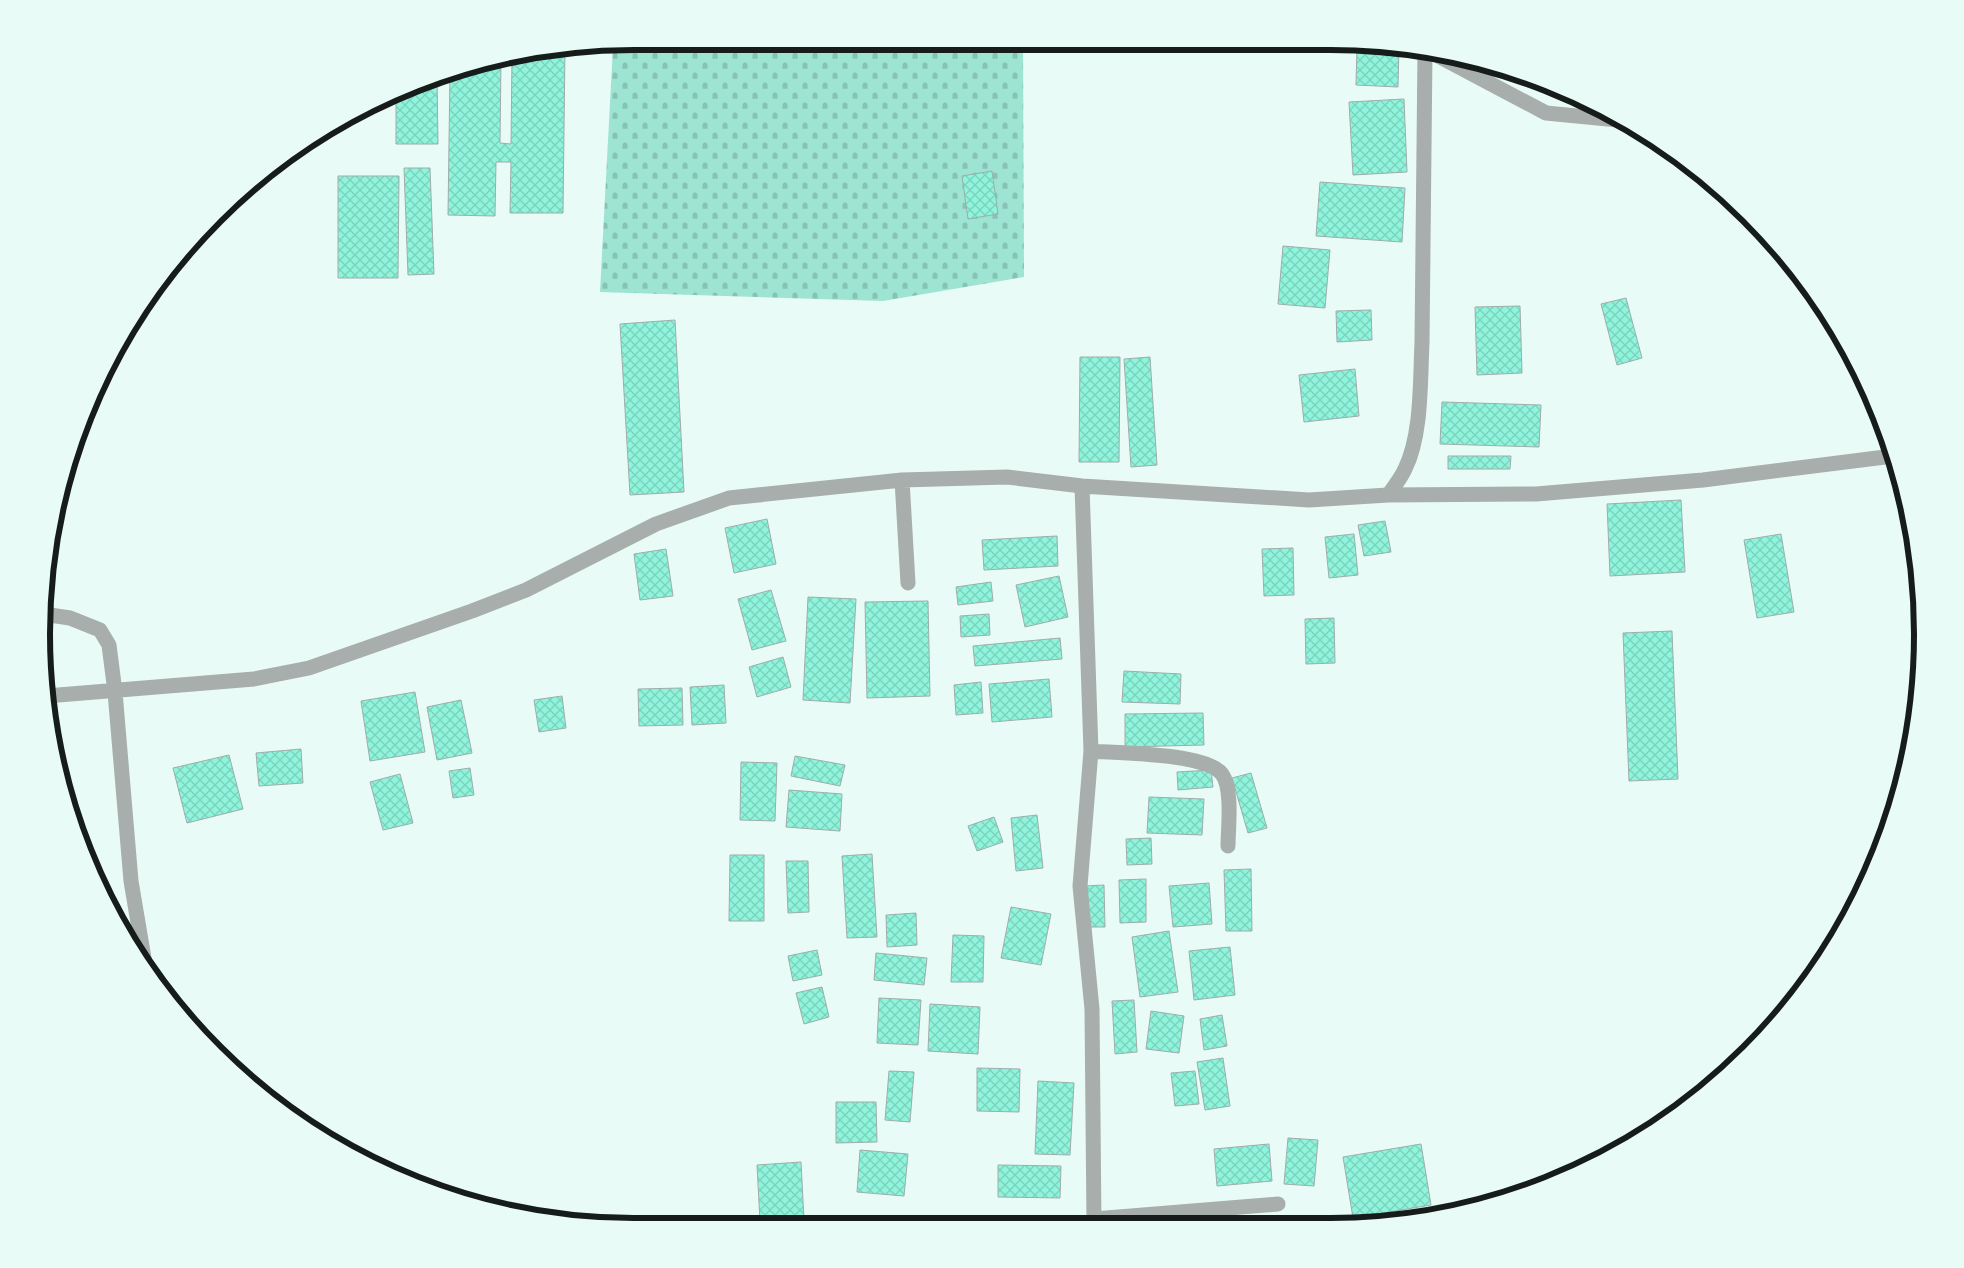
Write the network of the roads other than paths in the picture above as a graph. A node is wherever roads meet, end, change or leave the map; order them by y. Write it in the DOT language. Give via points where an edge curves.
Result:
graph roads {
  1 [pos="1427,58"];
  2 [pos="1448,62"];
  3 [pos="1604,119"];
  4 [pos="1886,457"];
  5 [pos="902,480"];
  6 [pos="1082,486"];
  7 [pos="1388,495"];
  8 [pos="908,583"];
  9 [pos="50,615"];
  10 [pos="115,692"];
  11 [pos="53,696"];
  12 [pos="1091,751"];
  13 [pos="1228,846"];
  14 [pos="141,947"];
  15 [pos="1278,1204"];
  16 [pos="1094,1218"];
  17 [pos="1135,1218"];
  1 -- 7 [label="street" via="1423,333 1419,389 1415,433 1406,469"];
  2 -- 3 [label="street" via="1546,113"];
  4 -- 7 [label="street" via="1702,480 1536,494"];
  5 -- 6 [label="street" via="1008,477"];
  5 -- 8 [label="street"];
  5 -- 10 [label="street" via="729,498 656,524 526,590 309,668 254,679"];
  6 -- 7 [label="street" via="1309,500"];
  6 -- 12 [label="street"];
  9 -- 10 [label="street" via="70,618 100,630 109,645"];
  10 -- 11 [label="street"];
  10 -- 14 [label="street" via="131,882"];
  12 -- 13 [label="street" via="1188,758 1222,773 1227,787"];
  12 -- 16 [label="street" via="1080,886 1092,1009"];
  15 -- 17 [label="street"];
}
